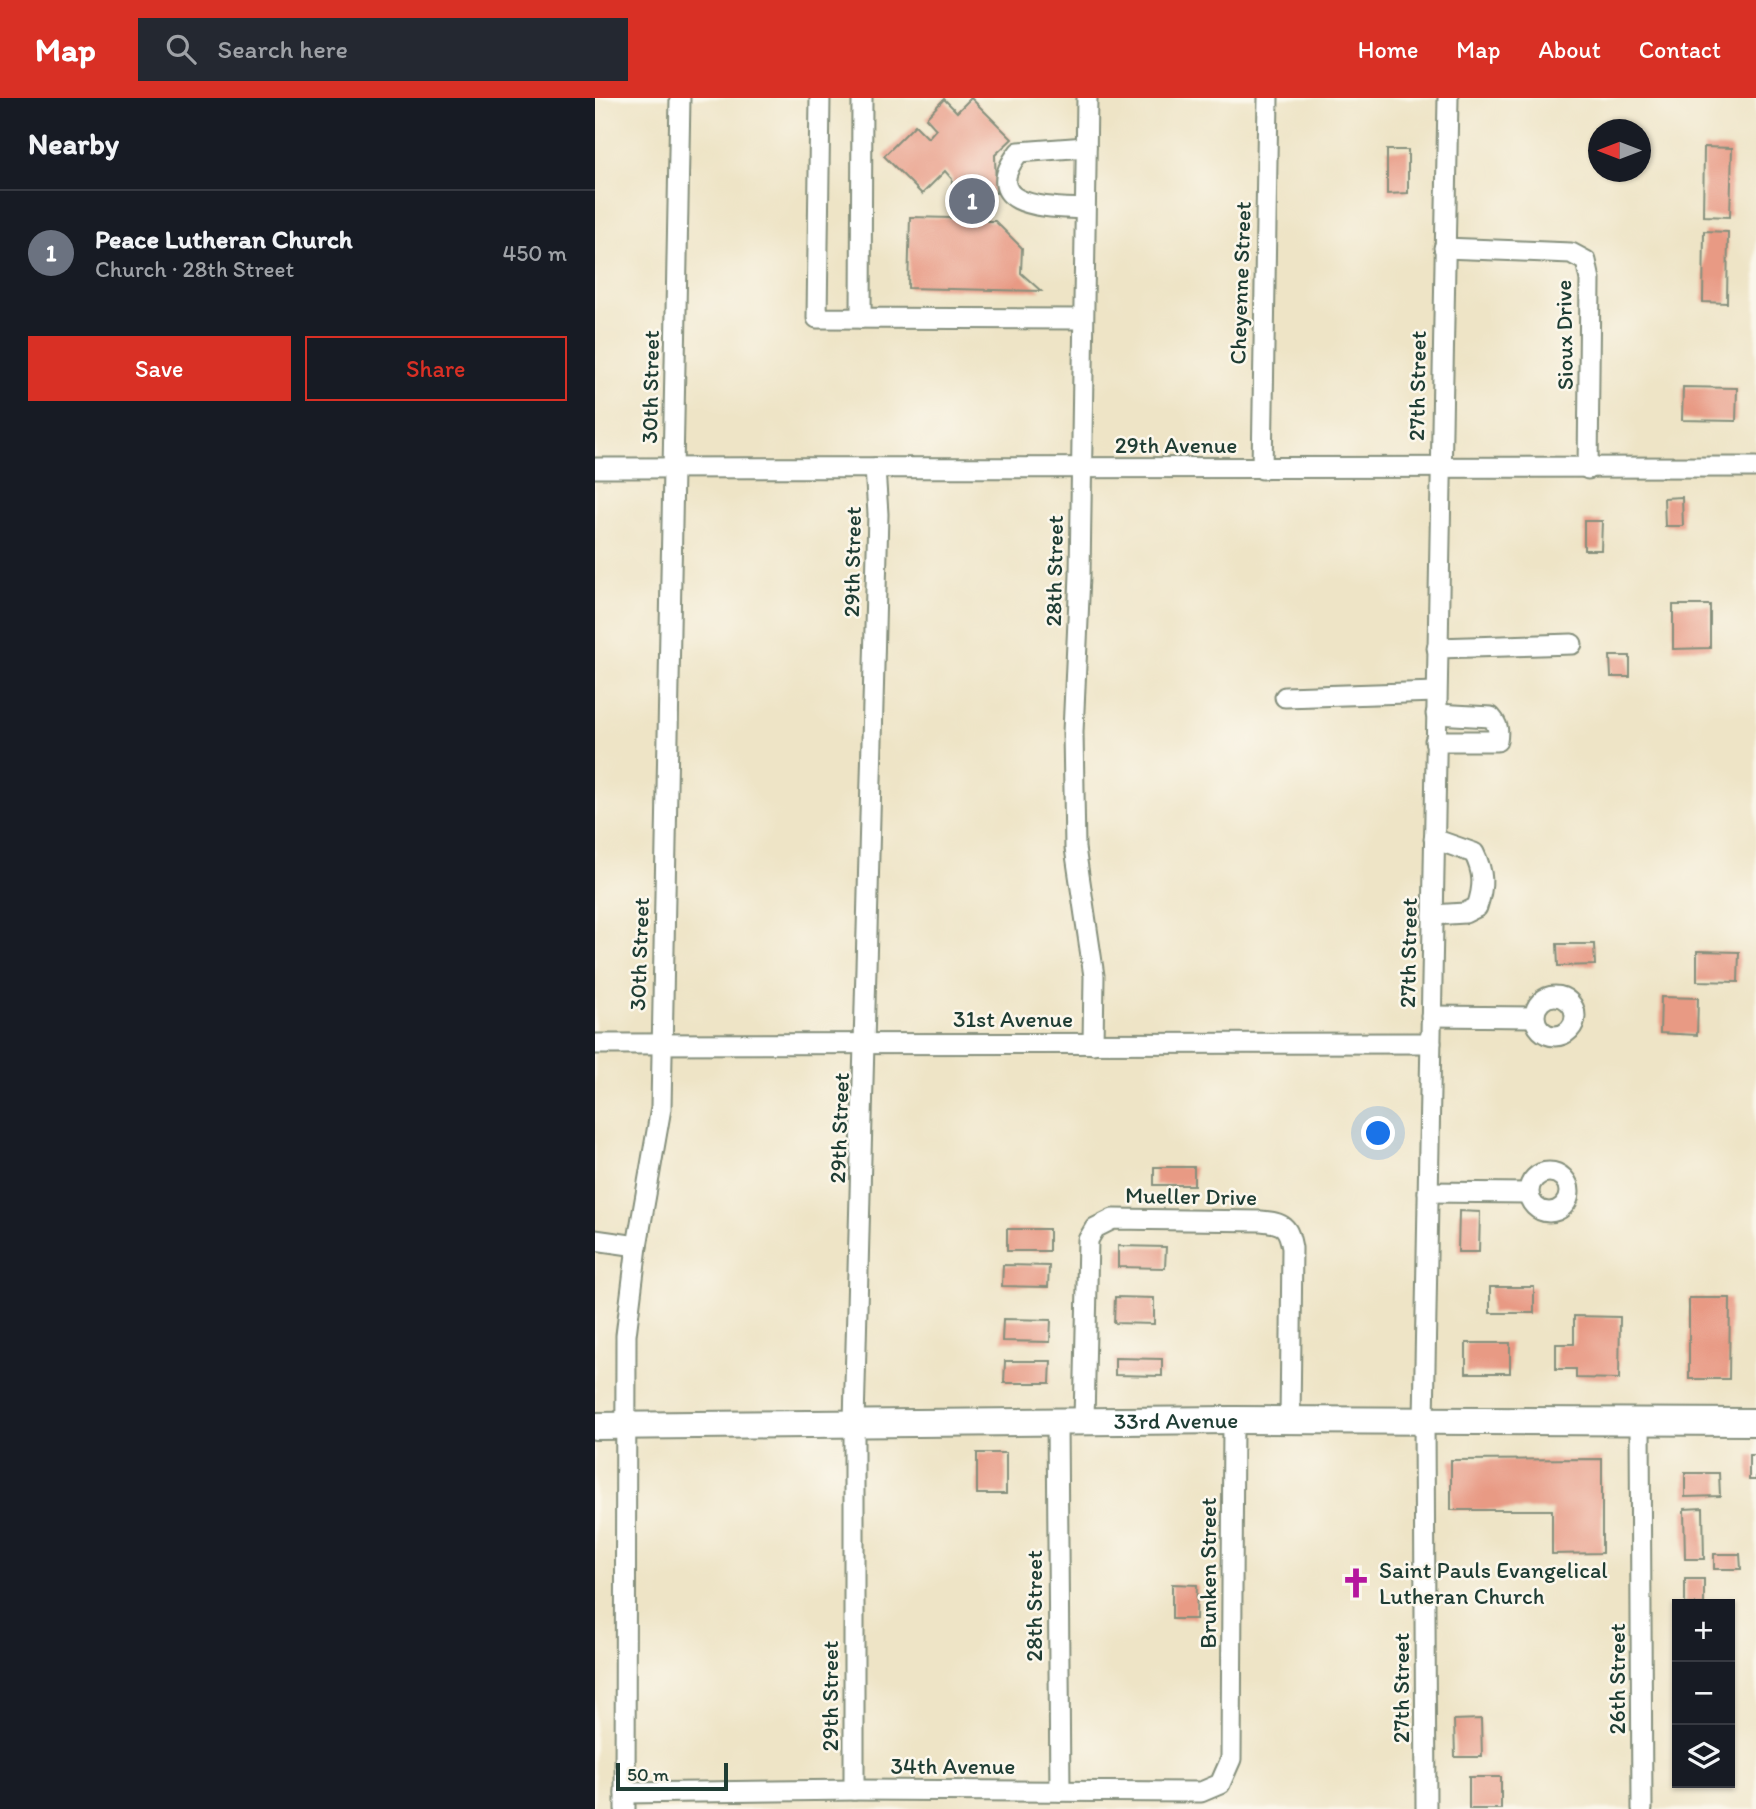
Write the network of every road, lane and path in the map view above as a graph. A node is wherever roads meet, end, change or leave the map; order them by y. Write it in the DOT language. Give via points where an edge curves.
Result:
graph roads {
  1 [pos="680,98"];
  2 [pos="820,98"];
  3 [pos="862,98"];
  4 [pos="1087,98"];
  5 [pos="1268,98"];
  6 [pos="1448,98"];
  7 [pos="1086,147"];
  8 [pos="1083,209"];
  9 [pos="1444,248"];
  10 [pos="860,318"];
  11 [pos="1082,319"];
  12 [pos="673,467"];
  13 [pos="1756,467"];
  14 [pos="595,468"];
  15 [pos="876,468"];
  16 [pos="1081,469"];
  17 [pos="1262,469"];
  18 [pos="1440,469"];
  19 [pos="1588,469"];
  20 [pos="1572,644"];
  21 [pos="1437,648"];
  22 [pos="1436,692"];
  23 [pos="1285,697"];
  24 [pos="1436,714"];
  25 [pos="1436,741"];
  26 [pos="1434,839"];
  27 [pos="1433,915"];
  28 [pos="1431,1016"];
  29 [pos="1534,1017"];
  30 [pos="1430,1043"];
  31 [pos="595,1044"];
  32 [pos="661,1044"];
  33 [pos="867,1044"];
  34 [pos="1093,1044"];
  35 [pos="1428,1192"];
  36 [pos="1527,1193"];
  37 [pos="595,1240"];
  38 [pos="637,1246"];
  39 [pos="1233,1420"];
  40 [pos="1290,1420"];
  41 [pos="1056,1421"];
  42 [pos="1084,1421"];
  43 [pos="1424,1421"];
  44 [pos="854,1422"];
  45 [pos="1640,1422"];
  46 [pos="1756,1422"];
  47 [pos="595,1426"];
  48 [pos="625,1426"];
  49 [pos="1232,1726"];
  50 [pos="854,1790"];
  51 [pos="1059,1791"];
  52 [pos="625,1801"];
  53 [pos="1426,1809"];
  54 [pos="1642,1809"];
  1 -- 12 [label="street, 30th Street"];
  2 -- 10 [label="street" via="817,318"];
  3 -- 10 [label="street"];
  4 -- 7 [label="street, 28th Street"];
  5 -- 17 [label="street, Cheyenne Street"];
  6 -- 9 [label="street, 27th Street"];
  7 -- 8 [label="street, 28th Street"];
  7 -- 8 [label="street" via="1019,152 1009,165 1007,185 1015,200 1030,206"];
  8 -- 11 [label="street, 28th Street"];
  9 -- 18 [label="street, 27th Street"];
  9 -- 19 [label="street, Sioux Drive" via="1571,253 1586,261 1590,280"];
  10 -- 11 [label="street"];
  11 -- 16 [label="street, 28th Street"];
  12 -- 14 [label="street, 29th Avenue"];
  12 -- 15 [label="street, 29th Avenue"];
  12 -- 32 [label="street, 30th Street"];
  13 -- 19 [label="street, 29th Avenue"];
  15 -- 16 [label="street, 29th Avenue"];
  15 -- 33 [label="street, 29th Street"];
  16 -- 17 [label="street, 29th Avenue"];
  16 -- 34 [label="street, 28th Street" via="1073,732 1075,848 1094,976"];
  17 -- 18 [label="street, 29th Avenue"];
  18 -- 19 [label="street, 29th Avenue"];
  18 -- 21 [label="street, 27th Street"];
  20 -- 21 [label="street"];
  21 -- 22 [label="street, 27th Street"];
  22 -- 23 [label="street"];
  22 -- 24 [label="street, 27th Street"];
  24 -- 25 [label="street, 27th Street"];
  24 -- 25 [label="street" via="1490,717 1499,732 1497,741"];
  25 -- 26 [label="street, 27th Street"];
  26 -- 27 [label="street, 27th Street"];
  26 -- 27 [label="street" via="1474,853 1483,884 1477,907 1465,913"];
  27 -- 28 [label="street, 27th Street"];
  28 -- 29 [label="street"];
  28 -- 30 [label="street, 27th Street"];
  30 -- 34 [label="street, 31st Avenue"];
  30 -- 35 [label="street, 27th Street"];
  31 -- 32 [label="street, 31st Avenue"];
  32 -- 33 [label="street, 31st Avenue"];
  32 -- 38 [label="street, 30th Street" via="661,1108"];
  33 -- 34 [label="street, 31st Avenue"];
  33 -- 44 [label="street, 29th Street"];
  35 -- 36 [label="street"];
  35 -- 43 [label="street, 27th Street"];
  37 -- 38 [label="street"];
  38 -- 48 [label="street, 30th Street" via="626,1335"];
  39 -- 40 [label="main road, 33rd Avenue"];
  39 -- 42 [label="main road, 33rd Avenue"];
  39 -- 49 [label="street, Brunken Street"];
  40 -- 42 [label="street, Mueller Drive" via="1289,1229 1282,1223 1261,1221 1113,1219 1095,1228 1088,1240"];
  40 -- 43 [label="main road, 33rd Avenue"];
  41 -- 42 [label="main road, 33rd Avenue"];
  41 -- 44 [label="main road, 33rd Avenue"];
  41 -- 51 [label="street, 28th Street"];
  43 -- 45 [label="main road, 33rd Avenue"];
  43 -- 53 [label="street, 27th Street"];
  44 -- 48 [label="main road, 33rd Avenue"];
  44 -- 50 [label="street, 29th Street"];
  45 -- 46 [label="main road, 33rd Avenue"];
  45 -- 54 [label="street, 26th Street"];
  47 -- 48 [label="main road, 33rd Avenue"];
  48 -- 52 [label="street, 30th Street"];
  49 -- 51 [label="street, 34th Avenue" via="1231,1759 1220,1784 1201,1792"];
  50 -- 51 [label="street, 34th Avenue"];
  50 -- 52 [label="street, 34th Avenue"];
}
